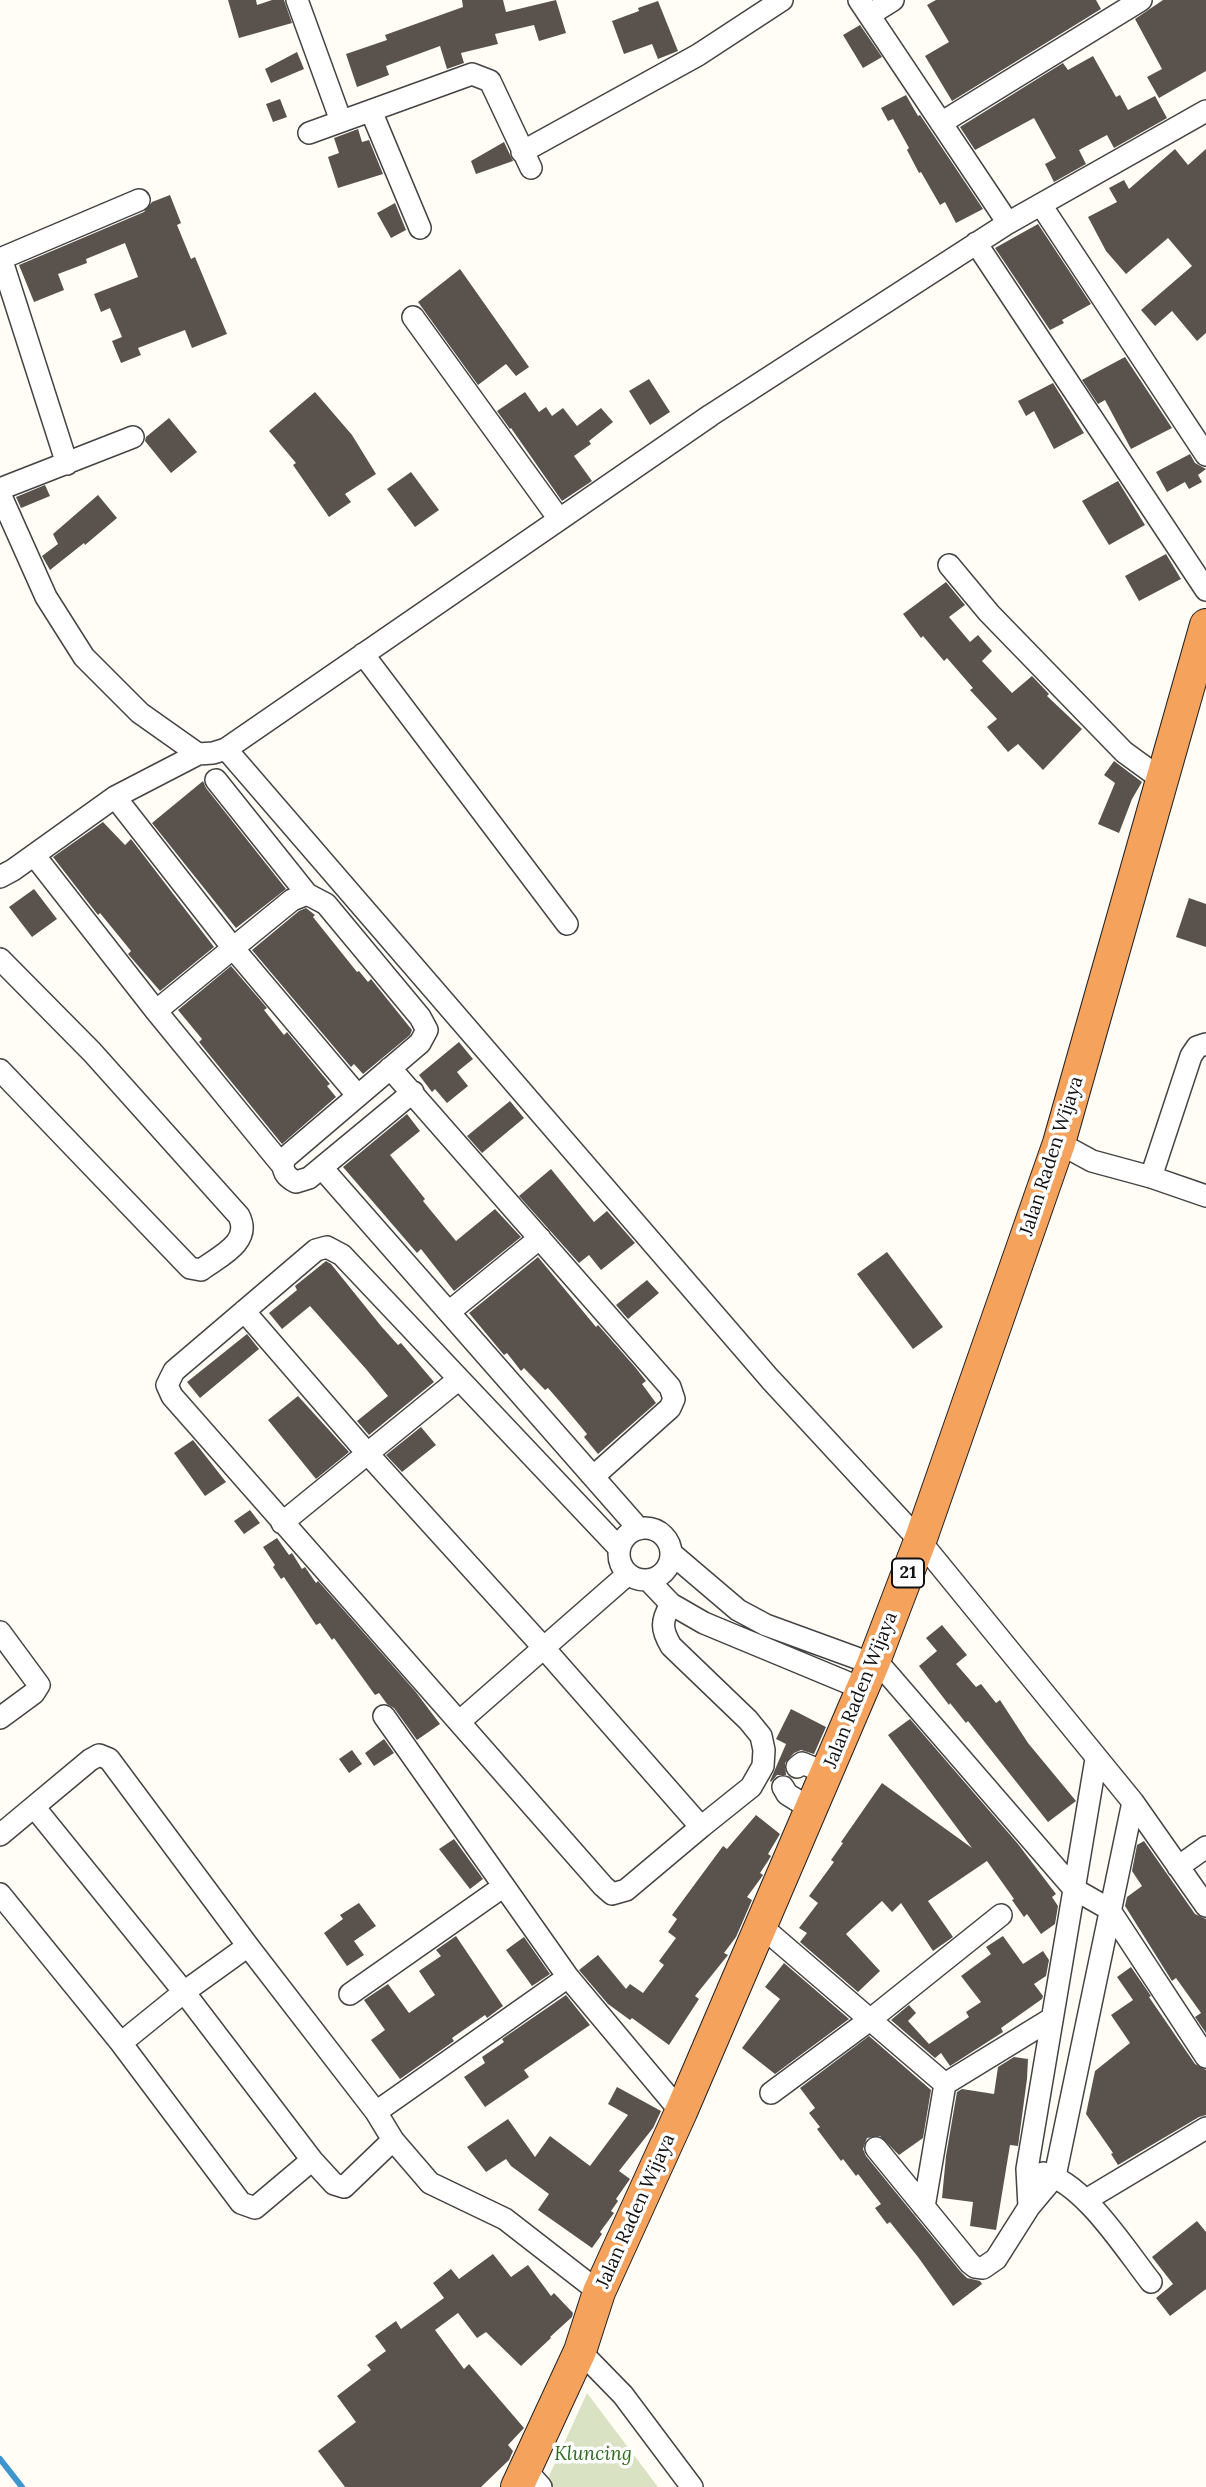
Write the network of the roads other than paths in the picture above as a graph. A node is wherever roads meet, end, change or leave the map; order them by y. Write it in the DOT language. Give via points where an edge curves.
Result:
graph roads {
  1 [pos="297,0"];
  2 [pos="782,0"];
  3 [pos="893,0"];
  4 [pos="1141,0"];
  5 [pos="864,8"];
  6 [pos="371,111"];
  7 [pos="1206,111"];
  8 [pos="341,121"];
  9 [pos="941,123"];
  10 [pos="309,133"];
  11 [pos="139,200"];
  12 [pos="1041,205"];
  13 [pos="1008,223"];
  14 [pos="420,228"];
  15 [pos="976,243"];
  16 [pos="1,259"];
  17 [pos="413,317"];
  18 [pos="133,437"];
  19 [pos="1206,454"];
  20 [pos="67,464"];
  21 [pos="0,491"];
  22 [pos="559,519"];
  23 [pos="949,565"];
  24 [pos="1206,590"];
  25 [pos="1206,625"];
  26 [pos="363,654"];
  27 [pos="226,749"];
  28 [pos="198,754"];
  29 [pos="216,779"];
  30 [pos="1161,779"];
  31 [pos="115,797"];
  32 [pos="34,855"];
  33 [pos="0,877"];
  34 [pos="307,894"];
  35 [pos="567,924"];
  36 [pos="233,948"];
  37 [pos="0,959"];
  38 [pos="156,1011"];
  39 [pos="1206,1044"];
  40 [pos="390,1068"];
  41 [pos="0,1070"];
  42 [pos="413,1092"];
  43 [pos="358,1096"];
  44 [pos="1059,1143"];
  45 [pos="282,1165"];
  46 [pos="322,1168"];
  47 [pos="1151,1177"];
  48 [pos="1206,1196"];
  49 [pos="540,1238"];
  50 [pos="244,1311"];
  51 [pos="449,1312"];
  52 [pos="459,1379"];
  53 [pos="367,1453"];
  54 [pos="594,1476"];
  55 [pos="282,1523"];
  56 [pos="639,1529"];
  57 [pos="920,1541"];
  58 [pos="619,1548"];
  59 [pos="671,1553"];
  60 [pos="628,1574"];
  61 [pos="649,1580"];
  62 [pos="671,1604"];
  63 [pos="0,1632"];
  64 [pos="762,1635"];
  65 [pos="543,1647"];
  66 [pos="870,1670"];
  67 [pos="384,1716"];
  68 [pos="0,1718"];
  69 [pos="459,1722"];
  70 [pos="1096,1759"];
  71 [pos="783,1787"];
  72 [pos="1133,1802"];
  73 [pos="35,1808"];
  74 [pos="811,1809"];
  75 [pos="701,1827"];
  76 [pos="0,1835"];
  77 [pos="1206,1847"];
  78 [pos="1178,1867"];
  79 [pos="504,1886"];
  80 [pos="1074,1889"];
  81 [pos="0,1894"];
  82 [pos="1206,1906"];
  83 [pos="1109,1909"];
  84 [pos="1001,1915"];
  85 [pos="761,1926"];
  86 [pos="248,1946"];
  87 [pos="568,1977"];
  88 [pos="184,1992"];
  89 [pos="350,1994"];
  90 [pos="871,2018"];
  91 [pos="1051,2019"];
  92 [pos="121,2043"];
  93 [pos="1206,2057"];
  94 [pos="945,2084"];
  95 [pos="771,2093"];
  96 [pos="376,2112"];
  97 [pos="681,2112"];
  98 [pos="1206,2129"];
  99 [pos="393,2140"];
  100 [pos="876,2148"];
  101 [pos="312,2160"];
  102 [pos="1027,2169"];
  103 [pos="1055,2176"];
  104 [pos="1086,2200"];
  105 [pos="924,2207"];
  106 [pos="1029,2207"];
  107 [pos="1151,2282"];
  108 [pos="599,2292"];
  109 [pos="580,2351"];
  110 [pos="528,2481"];
  111 [pos="692,2487"];
  1 -- 8 [label="street"];
  2 -- 6 [label="street" via="526,160 489,81 481,76 462,77"];
  3 -- 5 [label="street"];
  4 -- 9 [label="street"];
  5 -- 9 [label="street"];
  6 -- 8 [label="street"];
  6 -- 14 [label="street"];
  7 -- 12 [label="street"];
  8 -- 10 [label="street"];
  9 -- 13 [label="street"];
  11 -- 16 [label="street"];
  12 -- 13 [label="street"];
  12 -- 19 [label="street"];
  13 -- 15 [label="street"];
  15 -- 22 [label="street"];
  15 -- 24 [label="street"];
  16 -- 20 [label="street"];
  17 -- 22 [label="street"];
  18 -- 20 [label="street"];
  20 -- 21 [label="street"];
  21 -- 28 [label="street" via="46,597 84,657 140,713"];
  22 -- 26 [label="street"];
  23 -- 30 [label="street" via="989,613 1124,752"];
  25 -- 30 [label="highway, Jalan Raden Wijaya / 21"];
  26 -- 27 [label="street"];
  26 -- 35 [label="street"];
  27 -- 28 [label="street"];
  27 -- 57 [label="street" via="770,1379"];
  28 -- 31 [label="street"];
  29 -- 34 [label="street"];
  30 -- 44 [label="highway, Jalan Raden Wijaya / 21"];
  31 -- 32 [label="street"];
  31 -- 36 [label="street"];
  32 -- 33 [label="street"];
  32 -- 38 [label="street"];
  34 -- 36 [label="street" via="292,900"];
  34 -- 40 [label="street" via="326,904 421,1017 427,1030 420,1043"];
  36 -- 38 [label="street"];
  36 -- 43 [label="street"];
  37 -- 41 [label="street" via="92,1052 239,1216 243,1224 240,1238 201,1270 190,1268"];
  38 -- 45 [label="street"];
  39 -- 47 [label="street" via="1196,1047 1191,1056"];
  40 -- 42 [label="street"];
  40 -- 43 [label="street"];
  42 -- 46 [label="street"];
  42 -- 49 [label="street"];
  43 -- 45 [label="street"];
  44 -- 47 [label="street" via="1092,1161"];
  44 -- 57 [label="highway, Jalan Raden Wijaya / 21"];
  45 -- 46 [label="street" via="288,1178 296,1182"];
  46 -- 51 [label="street"];
  47 -- 48 [label="street"];
  49 -- 51 [label="street"];
  49 -- 54 [label="street" via="670,1387 674,1399 670,1408"];
  50 -- 52 [label="street" via="316,1250 327,1247 342,1255"];
  50 -- 53 [label="street"];
  50 -- 55 [label="street" via="174,1371 167,1385"];
  51 -- 54 [label="street"];
  52 -- 53 [label="street"];
  52 -- 58 [label="street"];
  53 -- 55 [label="street"];
  53 -- 65 [label="street"];
  54 -- 56 [label="street"];
  55 -- 69 [label="street"];
  56 -- 58 [label="street" via="626,1536"];
  56 -- 59 [label="street" via="661,1534"];
  57 -- 66 [label="highway, Jalan Raden Wijaya / 21"];
  57 -- 70 [label="street"];
  58 -- 60 [label="street" via="620,1562"];
  59 -- 61 [label="street" via="665,1571"];
  59 -- 64 [label="street"];
  60 -- 61 [label="street"];
  60 -- 65 [label="street"];
  61 -- 62 [label="street"];
  62 -- 64 [label="street" via="704,1623"];
  62 -- 75 [label="street" via="662,1619 671,1646 748,1720 761,1736 764,1750 763,1766 751,1787"];
  63 -- 68 [label="street" via="39,1685"];
  64 -- 66 [label="street"];
  65 -- 69 [label="street"];
  65 -- 75 [label="street"];
  66 -- 74 [label="highway, Jalan Raden Wijaya / 21" via="812,1770"];
  66 -- 80 [label="street"];
  67 -- 79 [label="street"];
  69 -- 75 [label="street" via="612,1894 626,1890"];
  70 -- 72 [label="street"];
  70 -- 80 [label="street"];
  71 -- 74 [label="street"];
  72 -- 78 [label="street"];
  72 -- 83 [label="street"];
  73 -- 76 [label="street"];
  73 -- 86 [label="street" via="90,1760 99,1755 109,1759"];
  73 -- 88 [label="street"];
  74 -- 85 [label="highway, Jalan Raden Wijaya / 21"];
  77 -- 78 [label="street"];
  78 -- 82 [label="street"];
  79 -- 87 [label="street"];
  79 -- 89 [label="street"];
  80 -- 83 [label="street"];
  80 -- 91 [label="street"];
  81 -- 92 [label="street"];
  83 -- 93 [label="street"];
  83 -- 103 [label="street"];
  84 -- 90 [label="street"];
  85 -- 90 [label="street"];
  85 -- 97 [label="highway, Jalan Raden Wijaya / 21"];
  86 -- 88 [label="street"];
  86 -- 96 [label="street"];
  87 -- 96 [label="street"];
  87 -- 97 [label="street"];
  88 -- 92 [label="street"];
  88 -- 101 [label="street"];
  90 -- 94 [label="street"];
  90 -- 95 [label="street"];
  91 -- 94 [label="street"];
  91 -- 102 [label="street"];
  92 -- 101 [label="street" via="241,2203 255,2208"];
  94 -- 105 [label="street"];
  96 -- 99 [label="street"];
  97 -- 108 [label="highway, Jalan Raden Wijaya / 21"];
  98 -- 104 [label="street"];
  99 -- 101 [label="street" via="344,2186 334,2183"];
  99 -- 108 [label="street" via="430,2183 505,2219"];
  100 -- 105 [label="street"];
  102 -- 103 [label="street"];
  102 -- 106 [label="street"];
  103 -- 104 [label="street"];
  103 -- 106 [label="street"];
  104 -- 107 [label="street"];
  105 -- 106 [label="street" via="970,2263 983,2268 996,2259"];
  108 -- 109 [label="highway, Jalan Raden Wijaya / 21"];
  109 -- 110 [label="highway, Jalan Raden Wijaya / 21"];
  109 -- 111 [label="street" via="623,2395"];
}
